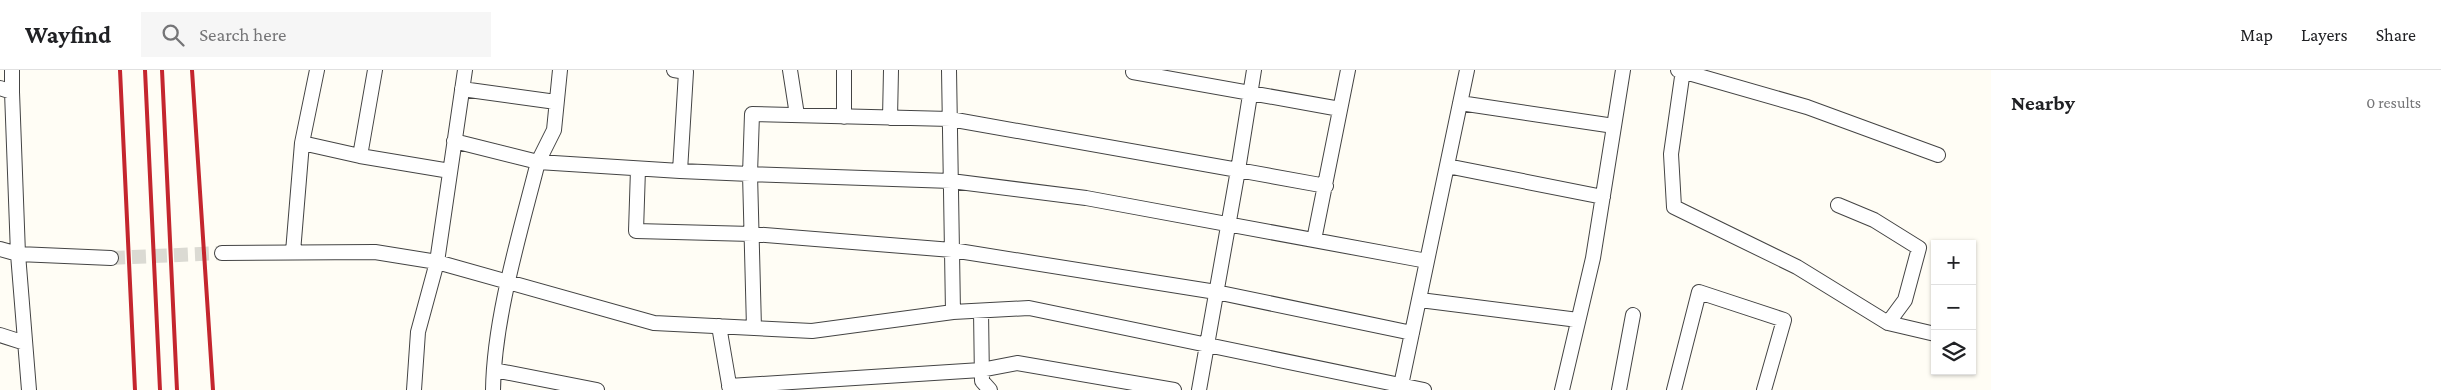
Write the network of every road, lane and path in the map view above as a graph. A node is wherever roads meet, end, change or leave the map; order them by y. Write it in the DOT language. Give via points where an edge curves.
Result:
graph roads {
  1 [pos="12,70"];
  2 [pos="317,70"];
  3 [pos="376,70"];
  4 [pos="465,70"];
  5 [pos="560,70"];
  6 [pos="674,70"];
  7 [pos="790,70"];
  8 [pos="844,70"];
  9 [pos="891,70"];
  10 [pos="949,70"];
  11 [pos="1254,70"];
  12 [pos="1348,70"];
  13 [pos="1467,70"];
  14 [pos="1623,70"];
  15 [pos="1681,71"];
  16 [pos="1132,72"];
  17 [pos="462,89"];
  18 [pos="6,90"];
  19 [pos="1249,93"];
  20 [pos="556,102"];
  21 [pos="1460,103"];
  22 [pos="1340,109"];
  23 [pos="797,115"];
  24 [pos="844,117"];
  25 [pos="890,118"];
  26 [pos="950,119"];
  27 [pos="1614,126"];
  28 [pos="454,141"];
  29 [pos="302,144"];
  30 [pos="1938,155"];
  31 [pos="0,156"];
  32 [pos="360,156"];
  33 [pos="14,160"];
  34 [pos="538,162"];
  35 [pos="1447,166"];
  36 [pos="638,169"];
  37 [pos="1238,170"];
  38 [pos="450,171"];
  39 [pos="680,172"];
  40 [pos="750,174"];
  41 [pos="951,181"];
  42 [pos="1326,186"];
  43 [pos="1603,197"];
  44 [pos="1838,205"];
  45 [pos="1228,224"];
  46 [pos="752,234"];
  47 [pos="1314,240"];
  48 [pos="0,249"];
  49 [pos="952,250"];
  50 [pos="293,252"];
  51 [pos="222,253"];
  52 [pos="18,254"];
  53 [pos="111,258"];
  54 [pos="1427,261"];
  55 [pos="437,262"];
  56 [pos="508,283"];
  57 [pos="1216,292"];
  58 [pos="1420,300"];
  59 [pos="981,311"];
  60 [pos="953,312"];
  61 [pos="1633,315"];
  62 [pos="1578,320"];
  63 [pos="1888,323"];
  64 [pos="719,326"];
  65 [pos="754,328"];
  66 [pos="1412,333"];
  67 [pos="1931,333"];
  68 [pos="0,335"];
  69 [pos="26,343"];
  70 [pos="1207,345"];
  71 [pos="494,370"];
  72 [pos="981,370"];
  73 [pos="729,388"];
  74 [pos="1401,388"];
  75 [pos="29,390"];
  76 [pos="414,390"];
  77 [pos="493,390"];
  78 [pos="597,390"];
  79 [pos="990,390"];
  80 [pos="1174,390"];
  81 [pos="1199,390"];
  82 [pos="1424,390"];
  83 [pos="1562,390"];
  84 [pos="1619,390"];
  85 [pos="1674,390"];
  86 [pos="1764,390"];
  1 -- 18 [label="street"];
  2 -- 29 [label="street"];
  3 -- 32 [label="street"];
  4 -- 17 [label="street"];
  5 -- 20 [label="street"];
  6 -- 39 [label="street" via="686,72"];
  7 -- 23 [label="street"];
  8 -- 24 [label="street"];
  9 -- 25 [label="street"];
  10 -- 26 [label="street"];
  11 -- 19 [label="street"];
  12 -- 22 [label="street"];
  13 -- 21 [label="street"];
  14 -- 27 [label="street"];
  15 -- 30 [label="street" via="1807,107"];
  15 -- 63 [label="street" via="1671,154 1674,207 1797,267"];
  16 -- 19 [label="street"];
  17 -- 20 [label="street"];
  17 -- 28 [label="street"];
  18 -- 33 [label="street"];
  19 -- 22 [label="street"];
  19 -- 37 [label="street"];
  20 -- 34 [label="street" via="554,130"];
  21 -- 27 [label="street"];
  21 -- 35 [label="street"];
  22 -- 42 [label="street"];
  23 -- 24 [label="street"];
  23 -- 40 [label="street" via="752,114"];
  24 -- 25 [label="street"];
  25 -- 26 [label="street"];
  26 -- 37 [label="street"];
  26 -- 41 [label="street"];
  27 -- 43 [label="street"];
  28 -- 34 [label="street"];
  28 -- 38 [label="street"];
  29 -- 32 [label="street"];
  29 -- 50 [label="street"];
  31 -- 33 [label="street"];
  32 -- 38 [label="street"];
  33 -- 52 [label="street"];
  34 -- 36 [label="street"];
  34 -- 56 [label="street"];
  35 -- 43 [label="street"];
  35 -- 54 [label="street"];
  36 -- 39 [label="street"];
  36 -- 46 [label="street" via="636,232"];
  37 -- 42 [label="street"];
  37 -- 45 [label="street"];
  38 -- 55 [label="street"];
  39 -- 40 [label="street"];
  40 -- 41 [label="street"];
  40 -- 46 [label="street"];
  41 -- 45 [label="street" via="1086,198"];
  41 -- 49 [label="street"];
  42 -- 47 [label="street"];
  43 -- 62 [label="street"];
  44 -- 63 [label="street" via="1874,220 1919,248 1905,300"];
  45 -- 47 [label="street"];
  45 -- 57 [label="street"];
  46 -- 49 [label="street"];
  46 -- 65 [label="street"];
  47 -- 54 [label="street"];
  48 -- 52 [label="street"];
  49 -- 57 [label="street"];
  49 -- 60 [label="street"];
  50 -- 51 [label="street"];
  50 -- 55 [label="street" via="375,252"];
  52 -- 53 [label="street"];
  52 -- 69 [label="street"];
  54 -- 58 [label="street"];
  55 -- 56 [label="street"];
  55 -- 76 [label="street" via="418,332"];
  56 -- 64 [label="street" via="654,323"];
  56 -- 71 [label="street"];
  57 -- 66 [label="street"];
  57 -- 70 [label="street"];
  58 -- 62 [label="street"];
  58 -- 66 [label="street"];
  59 -- 60 [label="street"];
  59 -- 70 [label="street" via="1028,308"];
  59 -- 72 [label="street"];
  60 -- 65 [label="street" via="812,331"];
  61 -- 84 [label="street"];
  62 -- 83 [label="street"];
  63 -- 67 [label="street"];
  64 -- 65 [label="street"];
  64 -- 73 [label="street"];
  66 -- 74 [label="street"];
  68 -- 69 [label="street"];
  69 -- 75 [label="street"];
  70 -- 74 [label="street"];
  70 -- 81 [label="street"];
  71 -- 77 [label="street"];
  71 -- 78 [label="street"];
  72 -- 73 [label="street"];
  72 -- 79 [label="street" via="982,381"];
  72 -- 80 [label="street" via="1017,363"];
  74 -- 82 [label="street"];
  85 -- 86 [label="street" via="1699,292 1784,320"];
}
